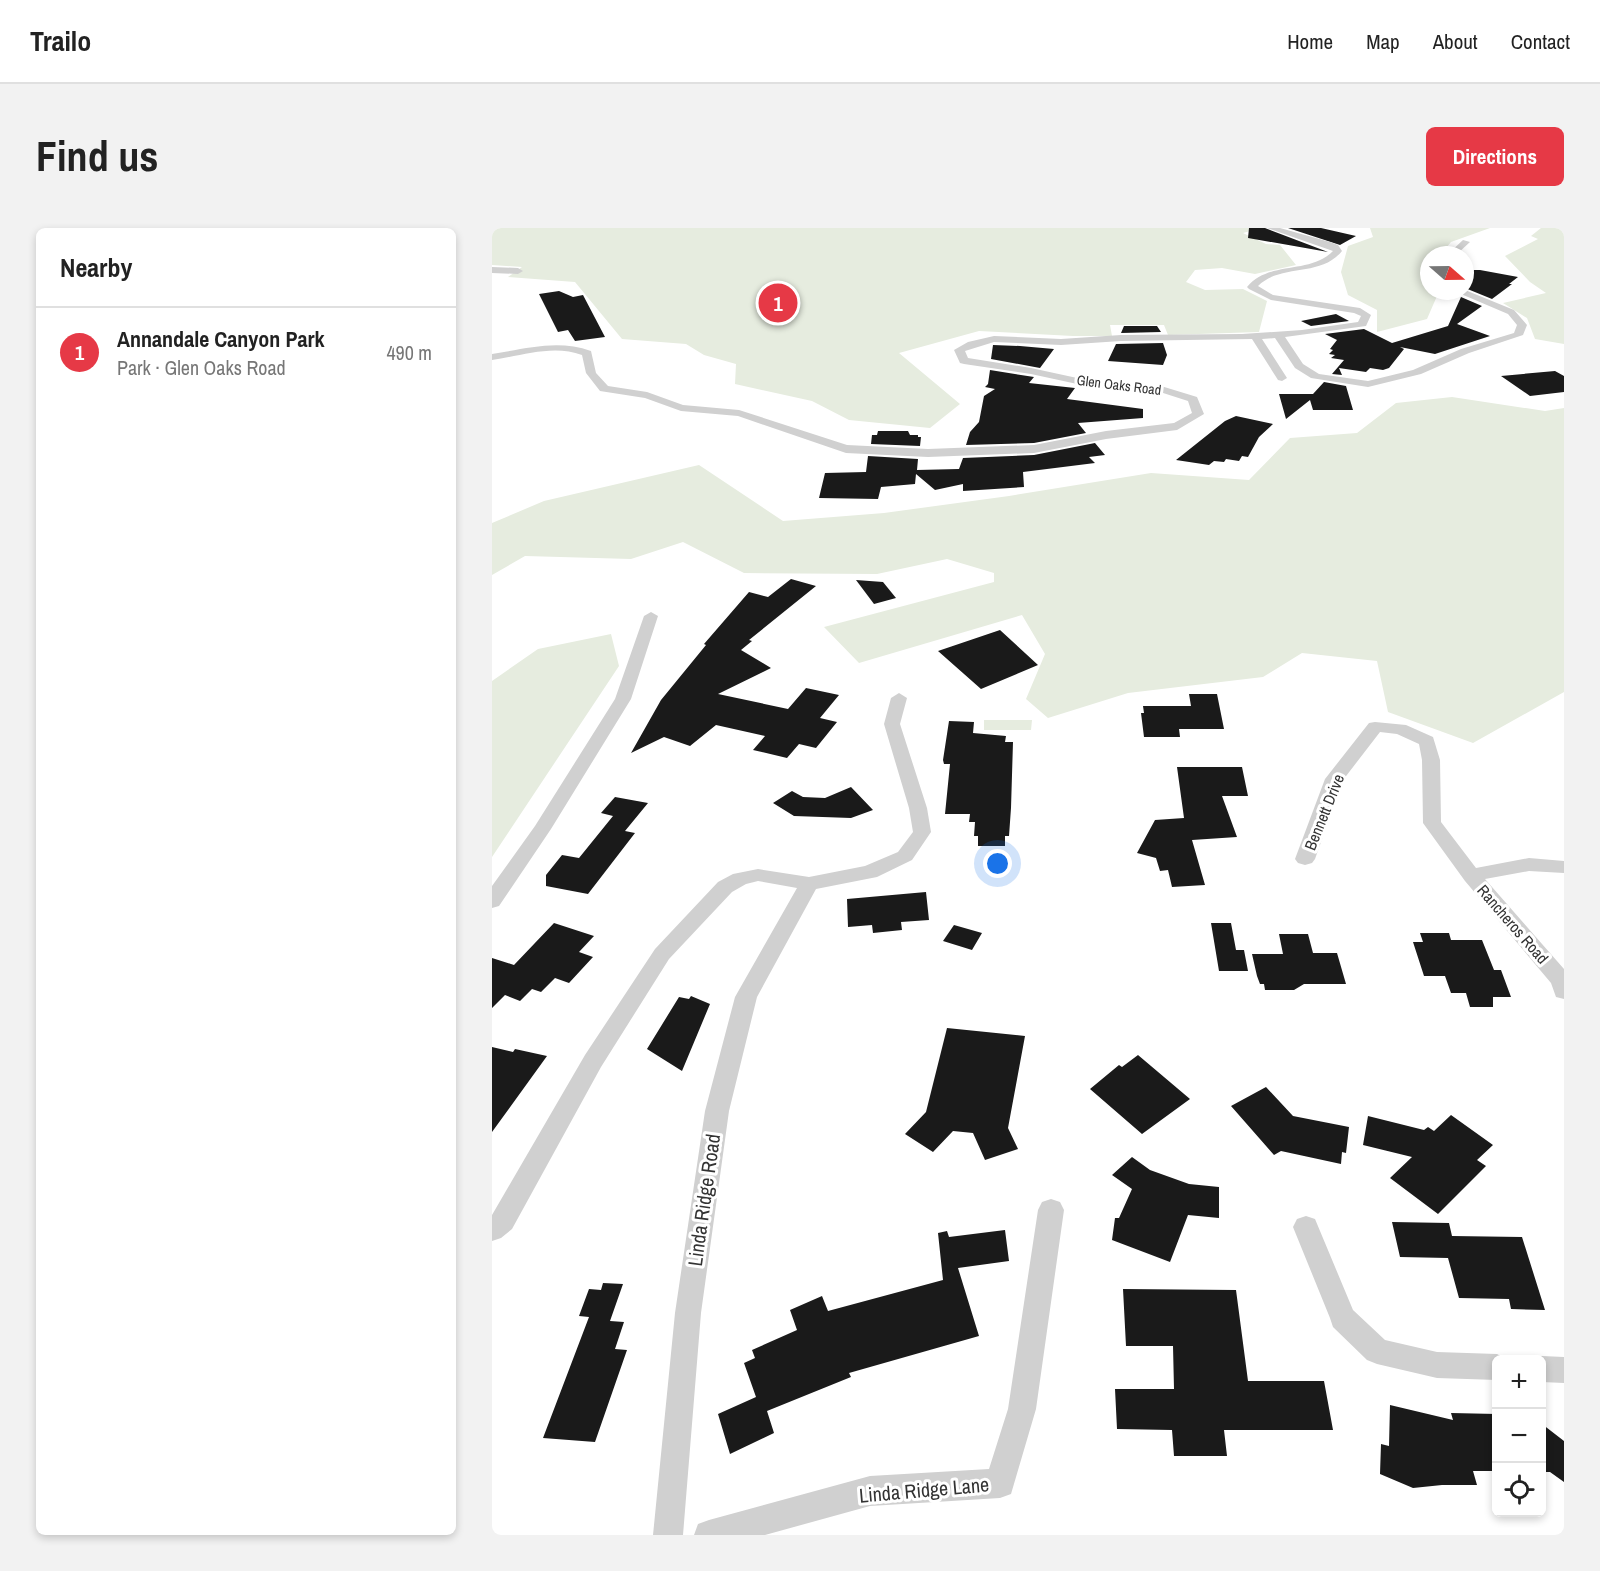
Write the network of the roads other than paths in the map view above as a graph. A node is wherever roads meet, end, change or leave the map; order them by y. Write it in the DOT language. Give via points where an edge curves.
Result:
graph roads {
  1 [pos="1271,228"];
  2 [pos="1466,242"];
  3 [pos="1460,246"];
  4 [pos="492,270"];
  5 [pos="518,271"];
  6 [pos="1474,297"];
  7 [pos="1278,335"];
  8 [pos="1256,338"];
  9 [pos="492,357"];
  10 [pos="1282,378"];
  11 [pos="651,616"];
  12 [pos="899,698"];
  13 [pos="1305,859"];
  14 [pos="1564,867"];
  15 [pos="1472,876"];
  16 [pos="809,884"];
  17 [pos="492,901"];
  18 [pos="1564,991"];
  19 [pos="1051,1210"];
  20 [pos="1306,1227"];
  21 [pos="492,1230"];
  22 [pos="1492,1367"];
  23 [pos="1546,1369"];
  24 [pos="1564,1370"];
  25 [pos="668,1535"];
  26 [pos="709,1535"];
  1 -- 7 [label="street, Glen Oaks Road" via="1327,244 1338,251 1319,265 1281,272 1256,281 1252,287 1271,297 1357,310 1366,315 1362,324"];
  2 -- 3 [label="street"];
  4 -- 5 [label="street"];
  6 -- 7 [label="street" via="1514,314 1522,325 1518,335 1465,351 1417,372 1368,384 1316,376 1299,366"];
  7 -- 8 [label="street, Glen Oaks Road"];
  8 -- 9 [label="street, Glen Oaks Road" via="1051,342 1010,337 975,341 959,351 964,361 1091,384 1161,389 1193,399 1198,414 1177,426 1034,449 928,453 846,449 739,413 681,408 647,395 604,389 591,374 587,353 576,347"];
  8 -- 10 [label="street"];
  11 -- 17 [label="street" via="623,699"];
  12 -- 16 [label="street" via="892,724 922,832 905,856 888,864 870,872"];
  13 -- 15 [label="street, Bennett Drive" via="1334,779 1375,727 1400,729 1427,741 1432,823"];
  14 -- 15 [label="street, Rancheros Road" via="1545,863 1504,867"];
  15 -- 18 [label="street, Rancheros Road" via="1562,980"];
  16 -- 21 [label="street" via="758,875 740,879 725,887 662,954 593,1061 503,1221"];
  16 -- 25 [label="street, Linda Ridge Road" via="746,997 717,1111 687,1313"];
  19 -- 26 [label="street, Linda Ridge Lane" via="1022,1409 1000,1484 870,1491"];
  20 -- 22 [label="street" via="1343,1318 1377,1351 1437,1365"];
  23 -- 24 [label="street"];
}
